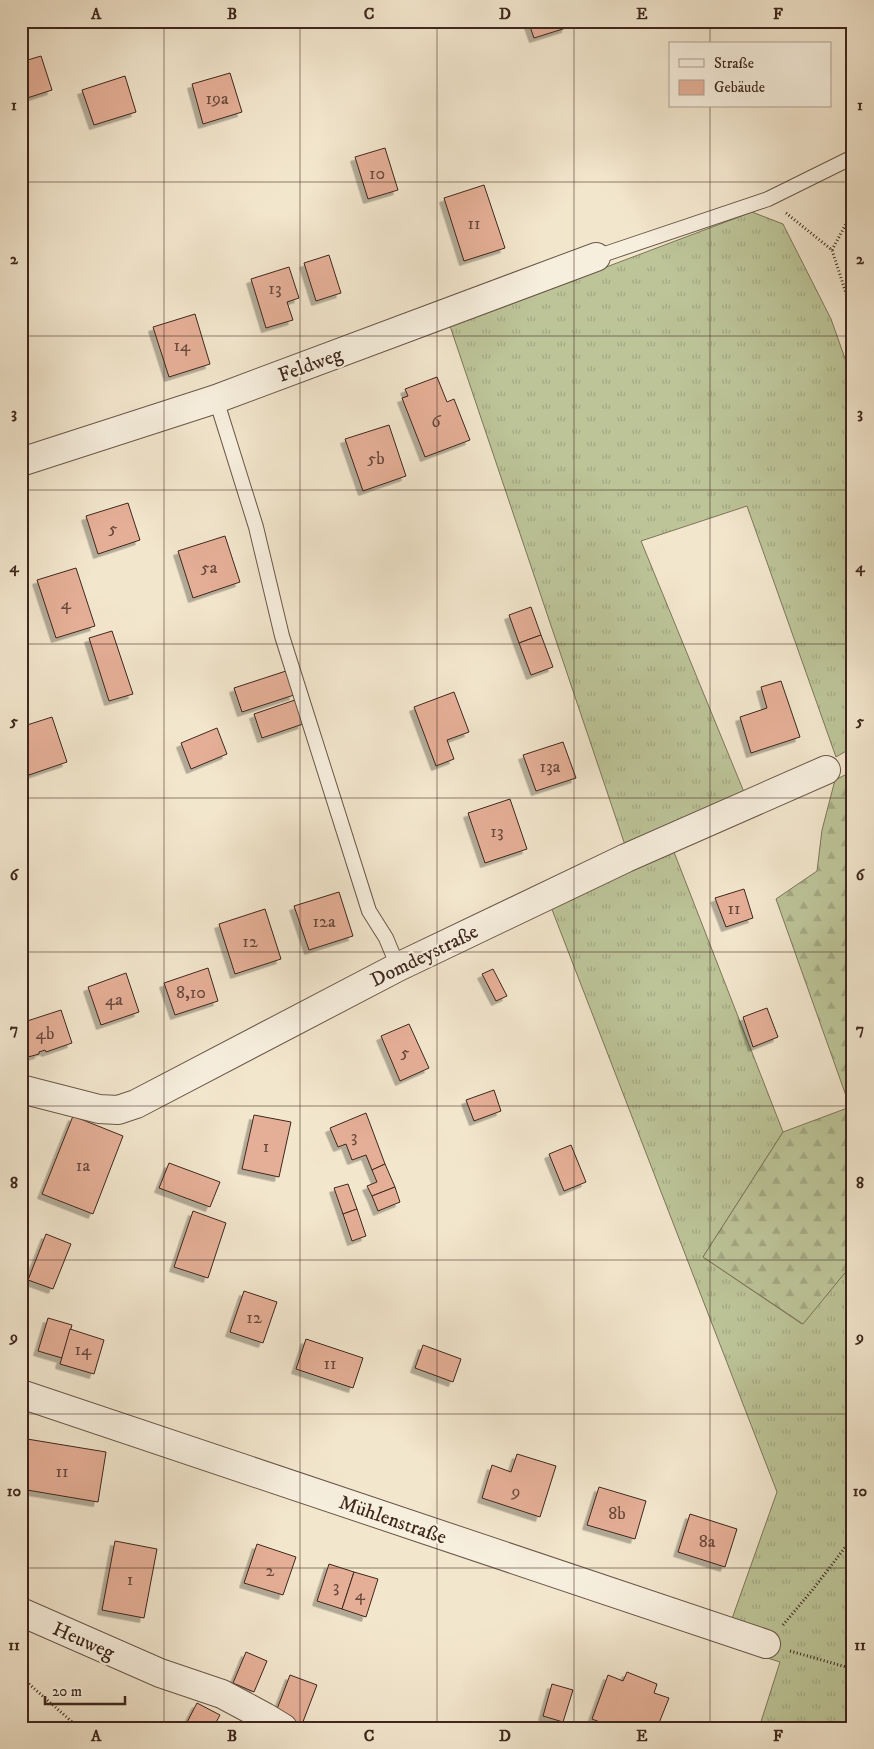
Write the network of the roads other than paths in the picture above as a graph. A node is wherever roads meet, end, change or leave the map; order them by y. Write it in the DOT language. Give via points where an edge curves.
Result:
graph roads {
  1 [pos="853,157"];
  2 [pos="596,257"];
  3 [pos="216,399"];
  4 [pos="21,462"];
  5 [pos="826,770"];
  6 [pos="398,967"];
  7 [pos="21,1089"];
  8 [pos="21,1394"];
  9 [pos="21,1612"];
  10 [pos="766,1644"];
  11 [pos="283,1728"];
  1 -- 2 [label="lane" via="768,199"];
  2 -- 3 [label="street, Feldweg"];
  3 -- 4 [label="street, Feldweg"];
  3 -- 6 [label="lane" via="256,527 282,636 369,911 386,938"];
  5 -- 6 [label="street, Domdeystraße" via="626,858"];
  6 -- 7 [label="street, Domdeystraße" via="136,1104 118,1110 99,1109"];
  8 -- 10 [label="street, Mühlenstraße"];
  9 -- 11 [label="street, Heuweg" via="160,1673 222,1694"];
}
